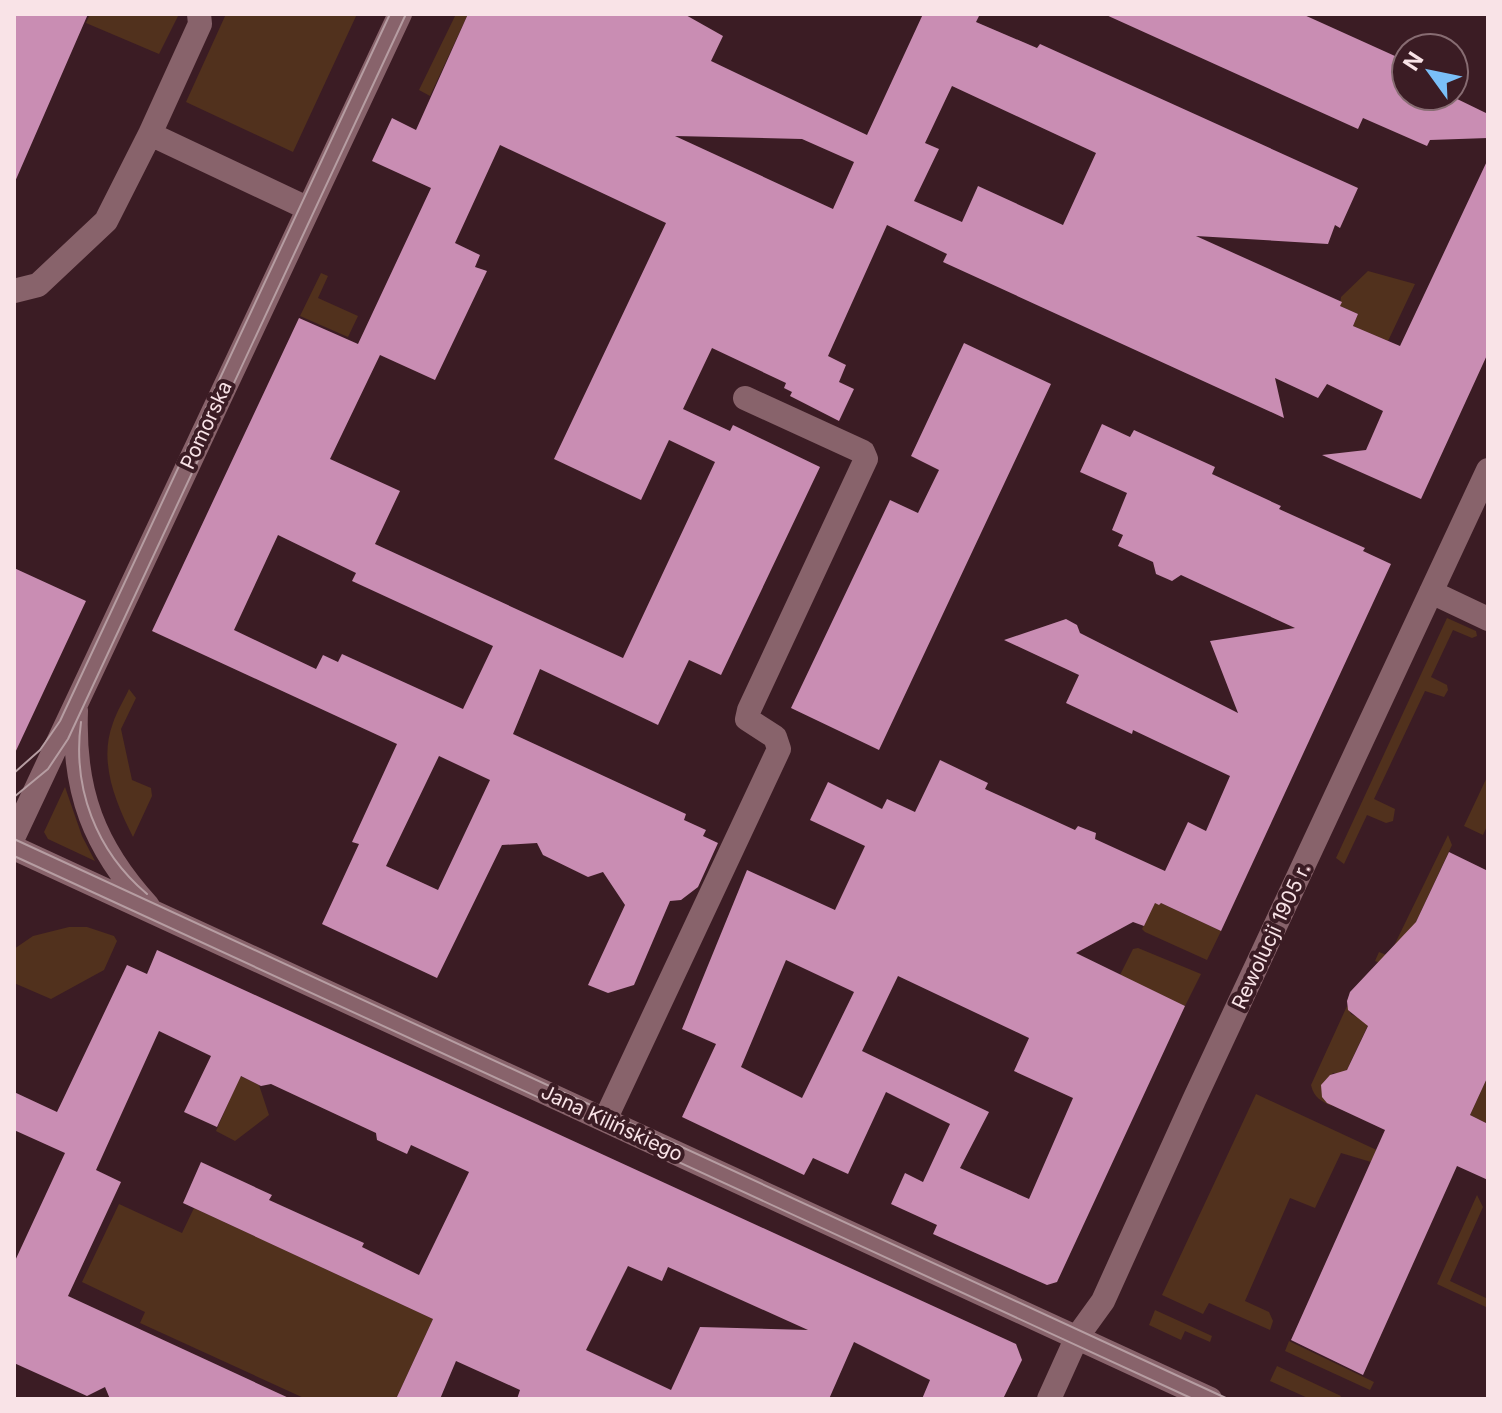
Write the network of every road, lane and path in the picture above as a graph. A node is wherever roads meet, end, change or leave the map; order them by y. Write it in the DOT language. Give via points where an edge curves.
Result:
graph roads {
  1 [pos="199,14"];
  2 [pos="400,14"];
  3 [pos="150,134"];
  4 [pos="307,208"];
  5 [pos="14,291"];
  6 [pos="745,398"];
  7 [pos="1488,470"];
  8 [pos="1431,592"];
  9 [pos="1488,619"];
  10 [pos="77,701"];
  11 [pos="14,836"];
  12 [pos="14,848"];
  13 [pos="154,912"];
  14 [pos="605,1120"];
  15 [pos="1077,1337"];
  16 [pos="1049,1399"];
  17 [pos="1210,1399"];
  1 -- 3 [label="street" via="200,24"];
  2 -- 4 [label="street, Pomorska"];
  3 -- 4 [label="street"];
  3 -- 5 [label="street" via="106,221 38,285"];
  4 -- 10 [label="street, Pomorska"];
  6 -- 14 [label="street" via="863,452 866,459 749,710 747,719 775,737 779,749"];
  7 -- 8 [label="street, Rewolucji 1905 r."];
  8 -- 9 [label="street"];
  8 -- 15 [label="street, Rewolucji 1905 r." via="1103,1301"];
  10 -- 11 [label="street, Pomorska"];
  10 -- 13 [label="street" via="76,748 84,802 105,850"];
  12 -- 13 [label="street, Jana Kilińskiego"];
  13 -- 14 [label="street, Jana Kilińskiego"];
  14 -- 15 [label="street, Jana Kilińskiego"];
  15 -- 16 [label="street, Rewolucji 1905 r."];
  15 -- 17 [label="street, Jana Kilińskiego"];
}
